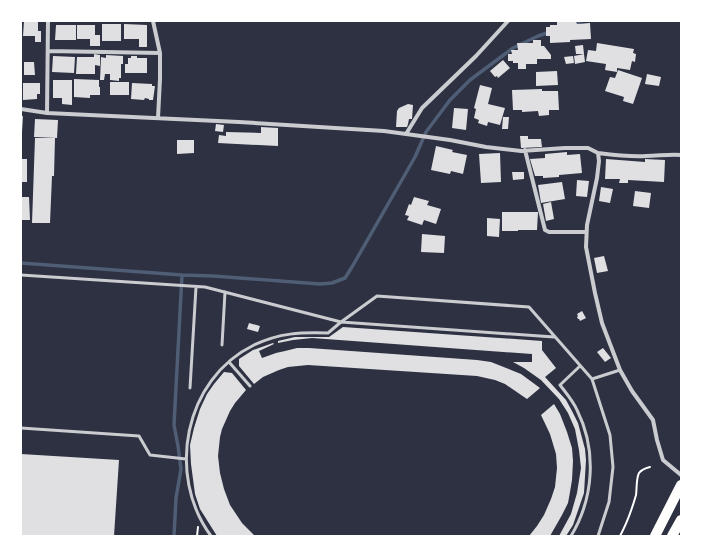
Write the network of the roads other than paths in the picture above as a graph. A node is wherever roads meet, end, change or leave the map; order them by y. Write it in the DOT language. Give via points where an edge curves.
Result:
graph roads {
  1 [pos="48,21"];
  2 [pos="153,21"];
  3 [pos="508,21"];
  4 [pos="48,51"];
  5 [pos="160,53"];
  6 [pos="21,109"];
  7 [pos="47,113"];
  8 [pos="158,118"];
  9 [pos="406,134"];
  10 [pos="525,150"];
  11 [pos="598,153"];
  12 [pos="681,156"];
  13 [pos="586,232"];
  14 [pos="21,276"];
  15 [pos="196,287"];
  16 [pos="225,292"];
  17 [pos="341,322"];
  18 [pos="555,337"];
  19 [pos="222,345"];
  20 [pos="229,362"];
  21 [pos="580,366"];
  22 [pos="620,370"];
  23 [pos="592,379"];
  24 [pos="250,386"];
  25 [pos="190,388"];
  26 [pos="21,428"];
  27 [pos="186,459"];
  28 [pos="681,475"];
  29 [pos="681,485"];
  30 [pos="681,520"];
  31 [pos="211,536"];
  32 [pos="571,536"];
  33 [pos="598,536"];
  34 [pos="655,536"];
  35 [pos="672,536"];
  1 -- 4 [label="street"];
  2 -- 5 [label="street"];
  3 -- 9 [label="street" via="422,108"];
  4 -- 5 [label="street"];
  4 -- 7 [label="street"];
  5 -- 8 [label="street"];
  6 -- 7 [label="street"];
  7 -- 8 [label="street"];
  8 -- 9 [label="street"];
  9 -- 10 [label="street" via="486,147"];
  10 -- 11 [label="street" via="588,148"];
  10 -- 13 [label="street" via="545,230"];
  11 -- 12 [label="street" via="618,156"];
  11 -- 13 [label="street" via="597,178"];
  13 -- 22 [label="street" via="586,247 600,315"];
  14 -- 15 [label="lane"];
  15 -- 16 [label="lane"];
  15 -- 25 [label="lane"];
  16 -- 17 [label="lane"];
  16 -- 19 [label="lane"];
  17 -- 18 [label="lane"];
  17 -- 18 [label="lane" via="377,296 529,307"];
  17 -- 20 [label="lane" via="328,333 307,332 266,341"];
  18 -- 21 [label="lane"];
  20 -- 24 [label="lane"];
  20 -- 27 [label="lane" via="198,402 189,429"];
  21 -- 23 [label="lane"];
  21 -- 32 [label="lane" via="560,385 580,416 590,458 589,488 585,505"];
  22 -- 23 [label="lane"];
  22 -- 28 [label="street" via="653,420 663,460"];
  23 -- 33 [label="lane" via="610,436 613,467 609,502"];
  26 -- 27 [label="lane" via="139,436 150,455"];
  27 -- 31 [label="lane" via="188,482 194,504"];
  29 -- 34 [label="main road"];
  30 -- 35 [label="main road"];
}
